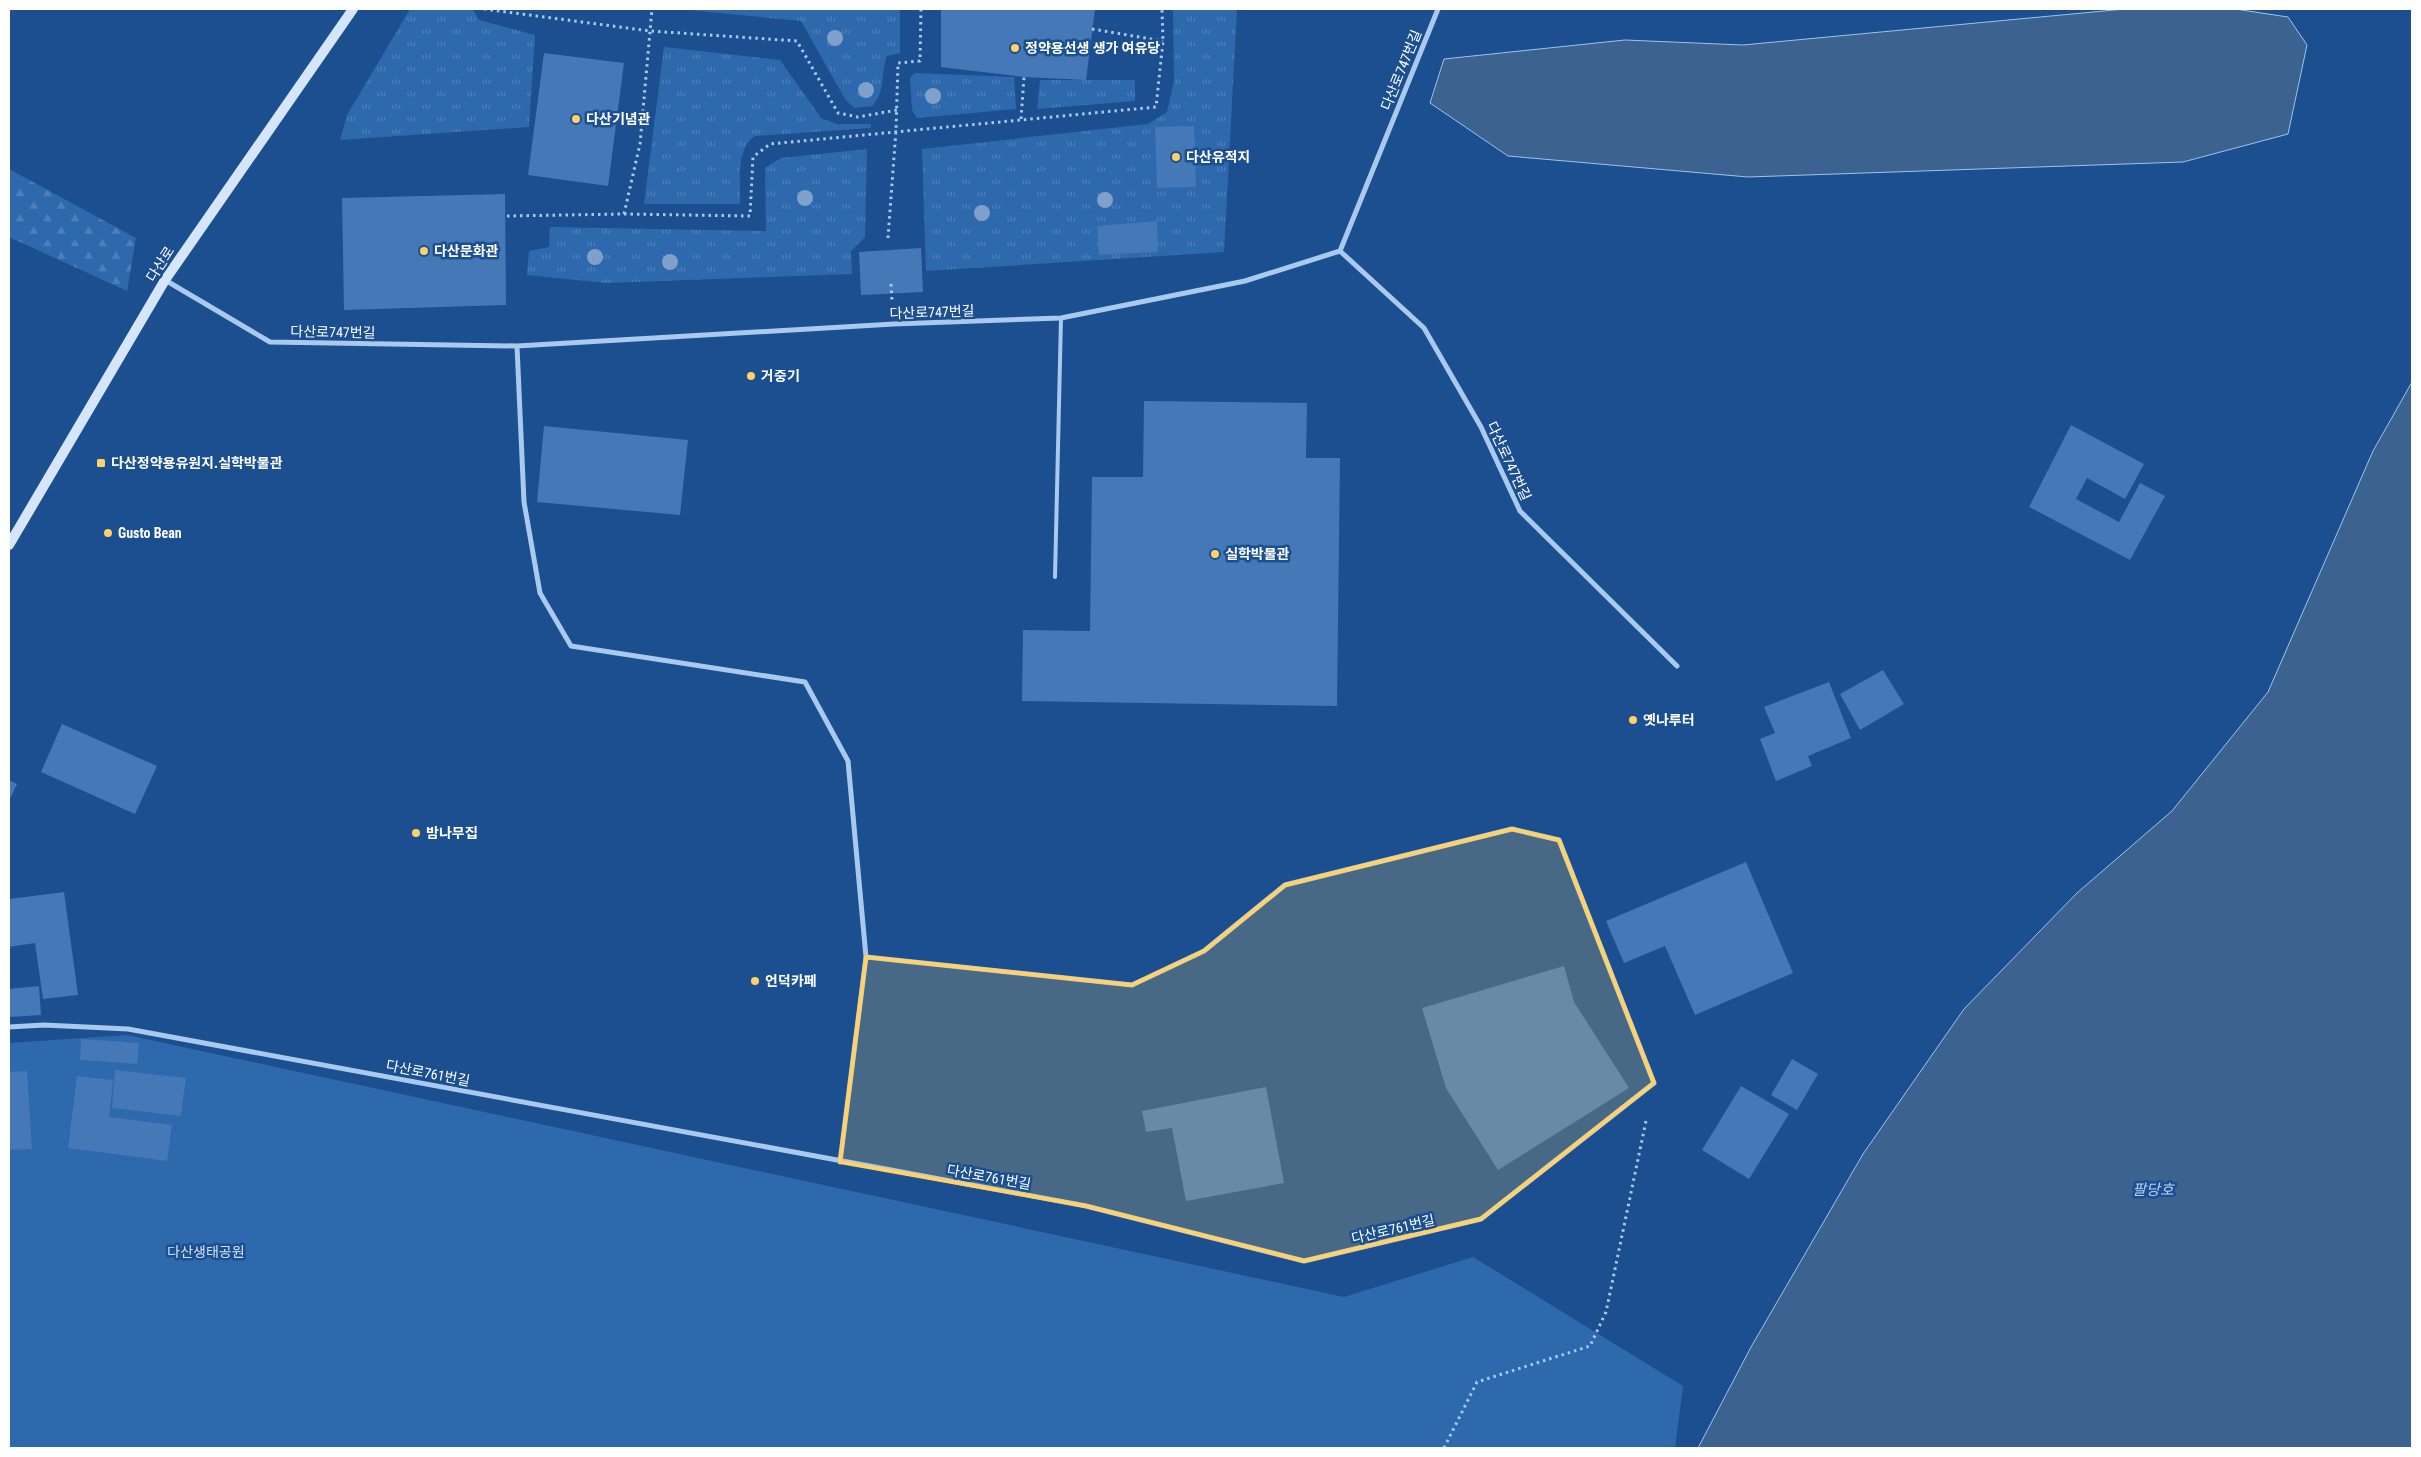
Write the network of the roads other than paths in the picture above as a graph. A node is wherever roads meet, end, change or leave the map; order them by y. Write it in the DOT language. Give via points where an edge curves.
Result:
graph roads {
  1 [pos="352,9"];
  2 [pos="1438,9"];
  3 [pos="1340,251"];
  4 [pos="165,280"];
  5 [pos="1061,318"];
  6 [pos="517,346"];
  7 [pos="9,545"];
  8 [pos="1055,577"];
  9 [pos="1677,666"];
  10 [pos="866,957"];
  11 [pos="9,1027"];
  12 [pos="840,1162"];
  1 -- 4 [label="street, 다산로"];
  2 -- 3 [label="street, 다산로747번길"];
  3 -- 5 [label="street, 다산로747번길" via="1245,281"];
  3 -- 9 [label="street, 다산로747번길" via="1424,328 1482,428 1520,511"];
  4 -- 6 [label="street, 다산로747번길" via="270,342"];
  4 -- 7 [label="street, 다산로"];
  5 -- 6 [label="street, 다산로747번길" via="894,324"];
  5 -- 8 [label="lane"];
  6 -- 10 [label="street" via="525,511 540,593 571,646 805,682 848,761"];
  10 -- 12 [label="street"];
  10 -- 12 [label="street, 다산로761번길" via="1132,985 1204,951 1285,886 1512,829 1559,840 1654,1084 1482,1219 1304,1261 1086,1206"];
  11 -- 12 [label="street, 다산로761번길" via="44,1025 128,1029"];
}
